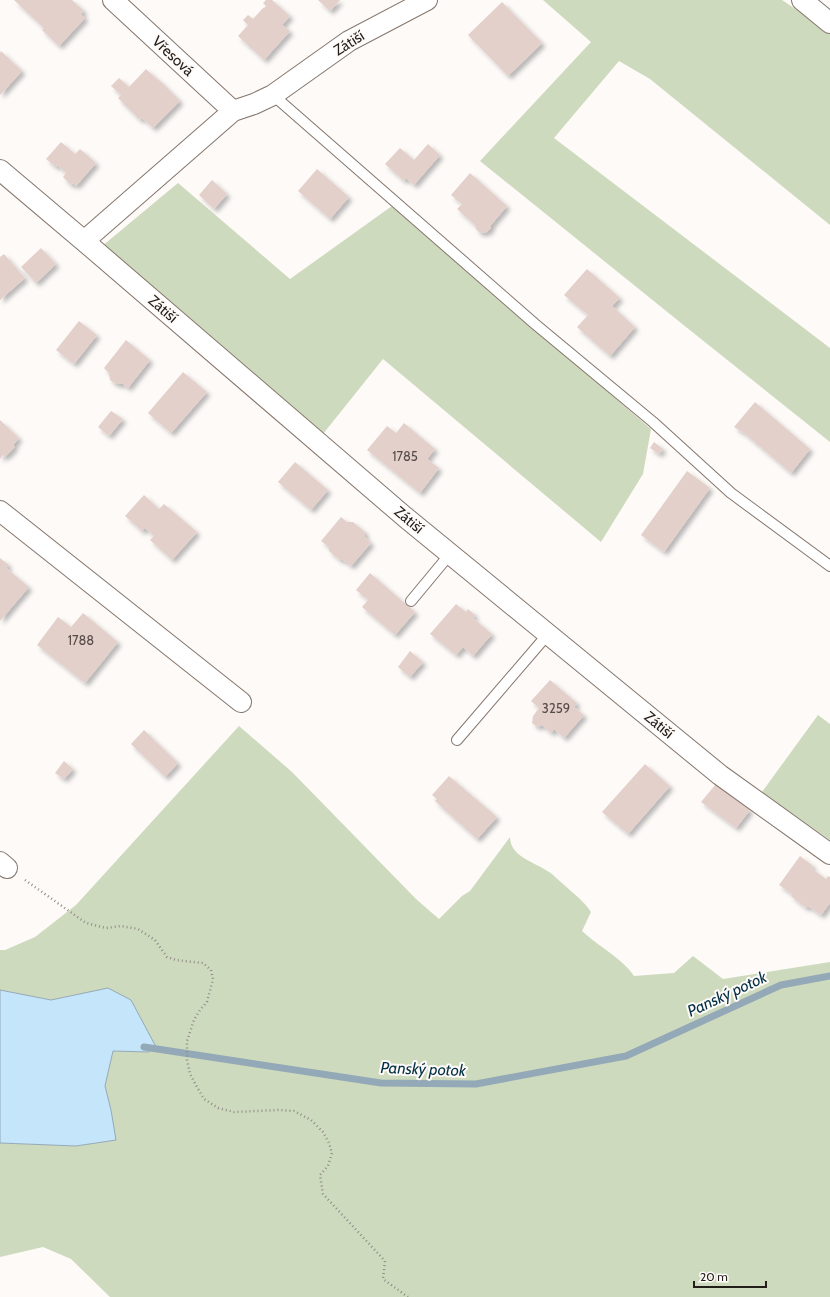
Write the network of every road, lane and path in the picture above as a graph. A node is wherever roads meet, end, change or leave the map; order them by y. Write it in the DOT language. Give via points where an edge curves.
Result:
graph roads {
  1 [pos="113,0"];
  2 [pos="427,0"];
  3 [pos="802,0"];
  4 [pos="830,23"];
  5 [pos="274,95"];
  6 [pos="232,111"];
  7 [pos="2,175"];
  8 [pos="84,241"];
  9 [pos="0,511"];
  10 [pos="450,554"];
  11 [pos="830,566"];
  12 [pos="411,601"];
  13 [pos="548,634"];
  14 [pos="241,702"];
  15 [pos="457,740"];
  16 [pos="830,854"];
  17 [pos="3,865"];
  18 [pos="408,1297"];
  1 -- 6 [label="street, Vřesová"];
  2 -- 5 [label="street, Zátiší" via="349,41"];
  3 -- 4 [label="street"];
  5 -- 6 [label="street, Zátiší"];
  5 -- 11 [label="lane" via="535,324 653,422 731,493"];
  6 -- 8 [label="street"];
  7 -- 8 [label="street, Zátiší"];
  8 -- 10 [label="street, Zátiší"];
  9 -- 14 [label="street"];
  10 -- 12 [label="lane"];
  10 -- 13 [label="street, Zátiší"];
  13 -- 15 [label="lane"];
  13 -- 16 [label="street, Zátiší" via="720,775"];
  17 -- 18 [label="path" via="86,923 106,928 122,926 138,929 155,940 167,957 203,963 211,970 213,979 207,1002 200,1010 187,1041 190,1074 204,1099 218,1108 234,1112 294,1111 311,1120 323,1132 332,1153 328,1166 320,1175 323,1194 385,1261 383,1279"];
}
